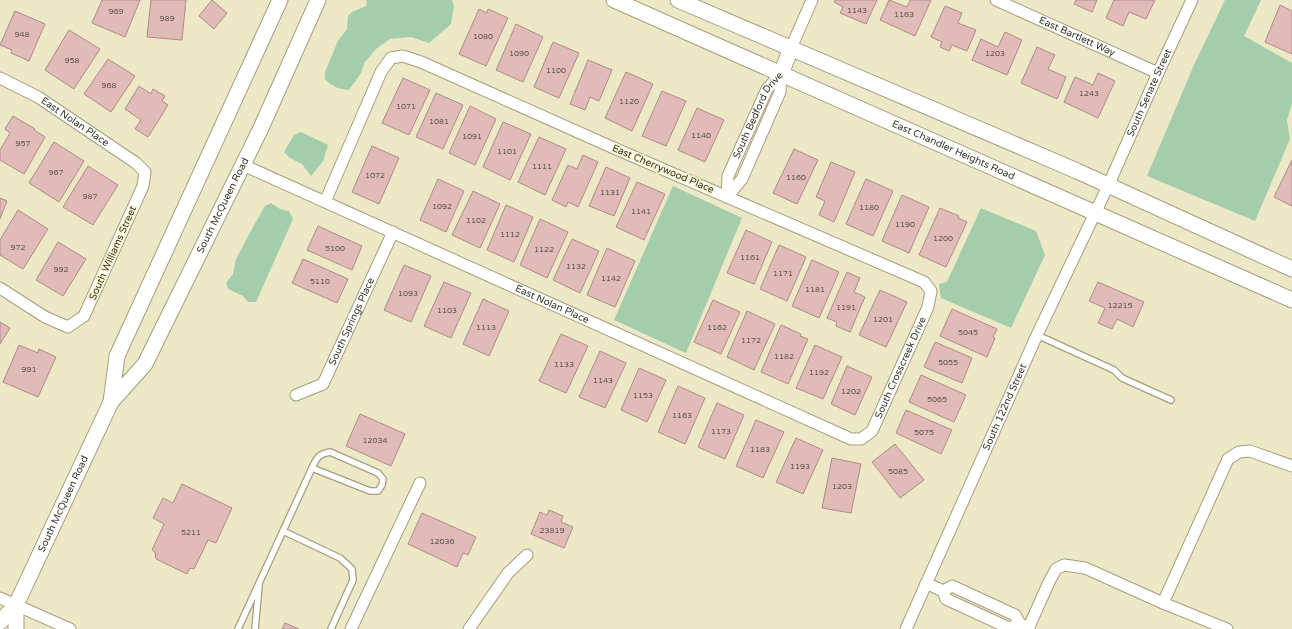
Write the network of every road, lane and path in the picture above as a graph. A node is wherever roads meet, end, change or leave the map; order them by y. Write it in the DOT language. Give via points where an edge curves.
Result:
graph roads {
  1 [pos="280,0"];
  2 [pos="318,0"];
  3 [pos="614,0"];
  4 [pos="678,0"];
  5 [pos="812,0"];
  6 [pos="996,0"];
  7 [pos="1192,0"];
  8 [pos="791,48"];
  9 [pos="1158,73"];
  10 [pos="781,74"];
  11 [pos="0,78"];
  12 [pos="747,133"];
  13 [pos="759,138"];
  14 [pos="243,165"];
  15 [pos="145,172"];
  16 [pos="1108,186"];
  17 [pos="727,197"];
  18 [pos="325,202"];
  19 [pos="1095,212"];
  20 [pos="393,232"];
  21 [pos="1292,269"];
  22 [pos="0,288"];
  23 [pos="931,291"];
  24 [pos="1292,300"];
  25 [pos="1037,335"];
  26 [pos="296,395"];
  27 [pos="1171,400"];
  28 [pos="111,402"];
  29 [pos="861,439"];
  30 [pos="1292,466"];
  31 [pos="312,468"];
  32 [pos="420,484"];
  33 [pos="283,531"];
  34 [pos="527,555"];
  35 [pos="260,582"];
  36 [pos="926,583"];
  37 [pos="943,591"];
  38 [pos="0,598"];
  39 [pos="987,602"];
  40 [pos="1163,602"];
  41 [pos="16,605"];
  42 [pos="980,615"];
  43 [pos="0,622"];
  44 [pos="1026,627"];
  45 [pos="16,629"];
  46 [pos="70,629"];
  47 [pos="238,629"];
  48 [pos="255,629"];
  49 [pos="331,629"];
  50 [pos="352,629"];
  51 [pos="469,629"];
  52 [pos="906,629"];
  53 [pos="1227,629"];
  1 -- 28 [label="main road, South McQueen Road" via="117,356"];
  2 -- 14 [label="main road, South McQueen Road"];
  3 -- 10 [label="main road, East Chandler Heights Road"];
  4 -- 8 [label="main road"];
  5 -- 8 [label="street"];
  6 -- 9 [label="street, East Bartlett Way"];
  7 -- 9 [label="street, South Senate Street"];
  8 -- 10 [label="main road"];
  8 -- 16 [label="main road"];
  9 -- 16 [label="street, South Senate Street"];
  10 -- 12 [label="street, South Bedford Drive" via="767,89"];
  10 -- 13 [label="street, South Bedford Drive" via="780,92"];
  10 -- 19 [label="main road, East Chandler Heights Road"];
  11 -- 15 [label="street, East Nolan Place" via="38,97 136,163"];
  12 -- 13 [label="street"];
  12 -- 17 [label="street, South Bedford Drive" via="728,176"];
  13 -- 17 [label="street, South Bedford Drive" via="742,179"];
  14 -- 18 [label="street, East Nolan Place"];
  14 -- 28 [label="main road, South McQueen Road" via="145,364"];
  15 -- 22 [label="street, South Williams Street" via="143,186 84,316 68,327 45,317"];
  16 -- 19 [label="street, South 122nd Street"];
  16 -- 21 [label="main road"];
  17 -- 18 [label="street, East Cherrywood Place" via="403,56 391,58 381,72"];
  17 -- 23 [label="street, East Cherrywood Place" via="924,282"];
  18 -- 20 [label="street, East Nolan Place"];
  19 -- 24 [label="main road, East Chandler Heights Road"];
  19 -- 25 [label="street, South 122nd Street"];
  20 -- 26 [label="street, South Springs Place" via="323,384"];
  20 -- 29 [label="street, East Nolan Place" via="851,440"];
  23 -- 29 [label="street, South Crosscreek Drive" via="928,307 872,431"];
  25 -- 27 [label="lane" via="1114,370 1122,378"];
  25 -- 36 [label="street, South 122nd Street"];
  28 -- 41 [label="main road, South McQueen Road"];
  30 -- 40 [label="street" via="1250,451 1239,452 1228,459"];
  31 -- 31 [label="lane" via="322,453 330,452 378,472 383,479 382,485 378,491 370,491"];
  31 -- 33 [label="lane"];
  32 -- 50 [label="street"];
  33 -- 35 [label="lane"];
  33 -- 49 [label="lane" via="340,558 352,569 353,580"];
  34 -- 51 [label="street" via="508,573"];
  35 -- 47 [label="lane"];
  35 -- 48 [label="lane"];
  36 -- 37 [label="street"];
  36 -- 52 [label="street, South 122nd Street"];
  37 -- 39 [label="street" via="952,586"];
  37 -- 42 [label="street" via="946,599"];
  38 -- 41 [label="street"];
  39 -- 42 [label="street"];
  39 -- 44 [label="street" via="1015,615"];
  40 -- 44 [label="street" via="1085,568 1064,565 1056,569"];
  40 -- 53 [label="street"];
  41 -- 43 [label="main road, South McQueen Road"];
  41 -- 45 [label="main road, South McQueen Road"];
  41 -- 46 [label="street"];
  42 -- 44 [label="street" via="1009,628"];
}
